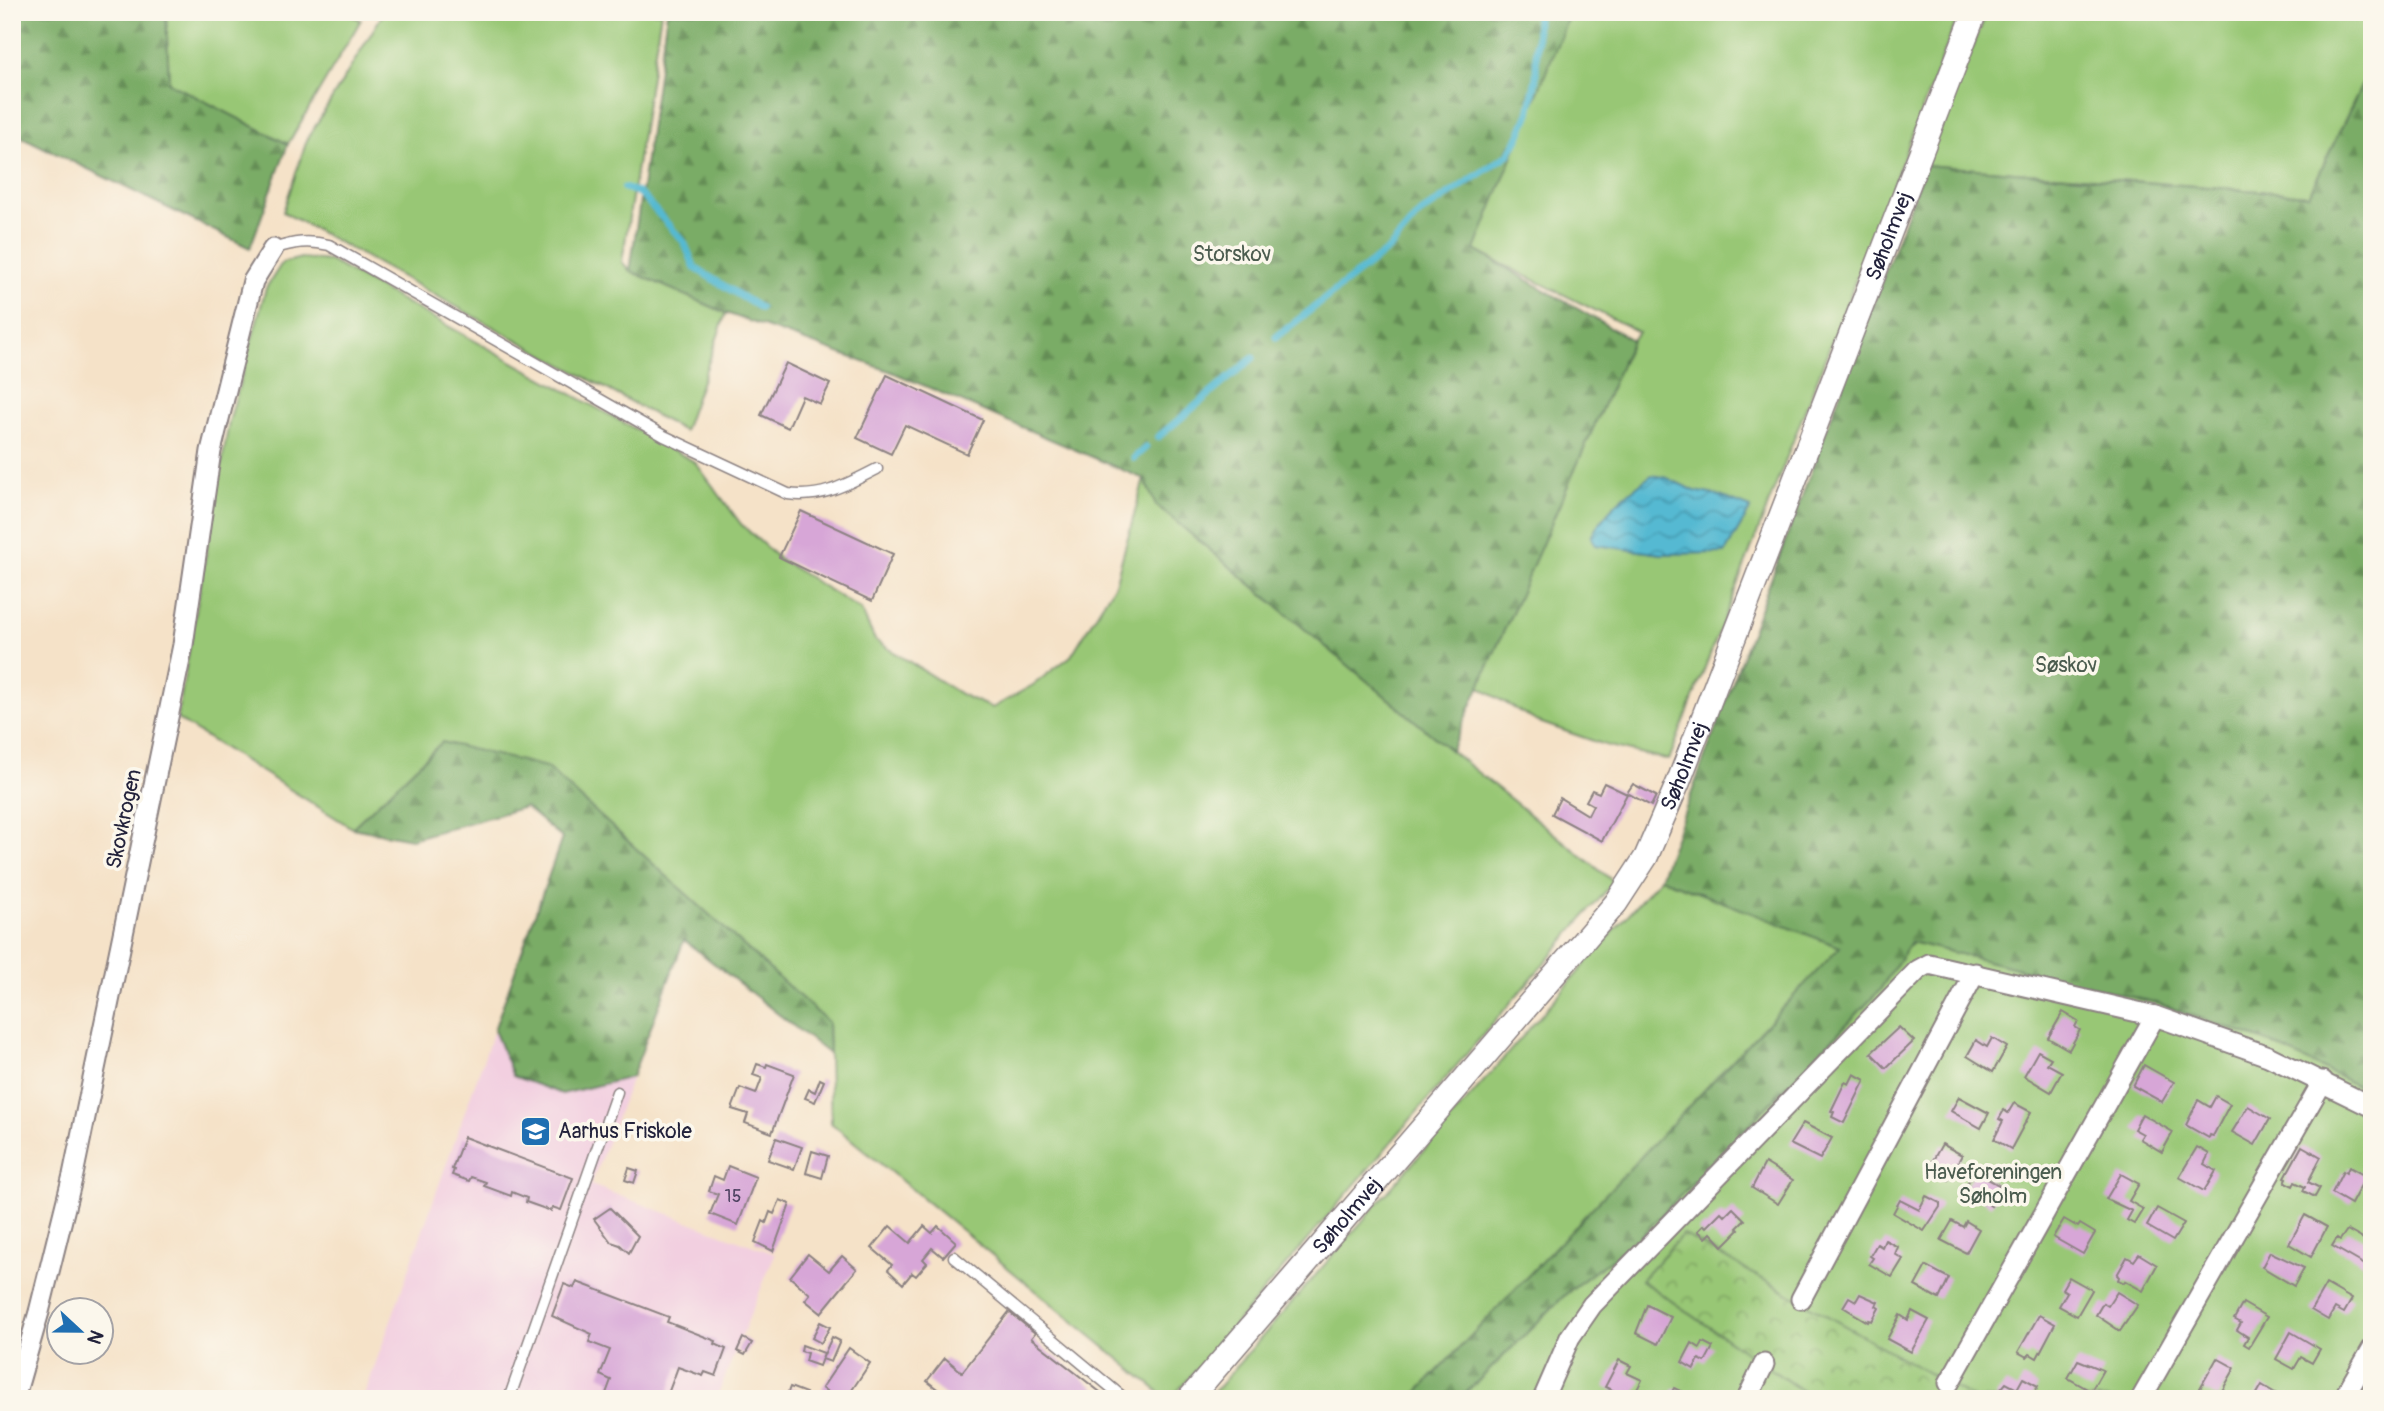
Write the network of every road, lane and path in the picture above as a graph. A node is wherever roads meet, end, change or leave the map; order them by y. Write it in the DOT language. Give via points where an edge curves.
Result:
graph roads {
  1 [pos="1975,12"];
  2 [pos="273,249"];
  3 [pos="877,469"];
  4 [pos="1975,973"];
  5 [pos="2155,1016"];
  6 [pos="2323,1081"];
  7 [pos="617,1092"];
  8 [pos="2372,1107"];
  9 [pos="954,1257"];
  10 [pos="1801,1299"];
  11 [pos="2372,1349"];
  12 [pos="1764,1364"];
  13 [pos="1949,1383"];
  14 [pos="14,1399"];
  15 [pos="509,1399"];
  16 [pos="1125,1399"];
  17 [pos="1189,1399"];
  18 [pos="1543,1399"];
  19 [pos="1747,1399"];
  20 [pos="2140,1399"];
  21 [pos="2343,1399"];
  1 -- 17 [label="street, Søholmvej" via="1646,857 1616,903"];
  2 -- 3 [label="lane" via="293,242 329,245 664,436 788,494 828,493"];
  2 -- 14 [label="street, Skovkrogen" via="253,281 211,451 183,645 79,1148"];
  4 -- 5 [label="street"];
  4 -- 10 [label="street"];
  4 -- 18 [label="street" via="1929,964 1918,970 1592,1305 1570,1337"];
  5 -- 6 [label="street"];
  5 -- 13 [label="street"];
  6 -- 8 [label="street"];
  6 -- 20 [label="street"];
  7 -- 15 [label="lane"];
  9 -- 16 [label="lane"];
  11 -- 21 [label="street"];
  12 -- 19 [label="street"];
}
